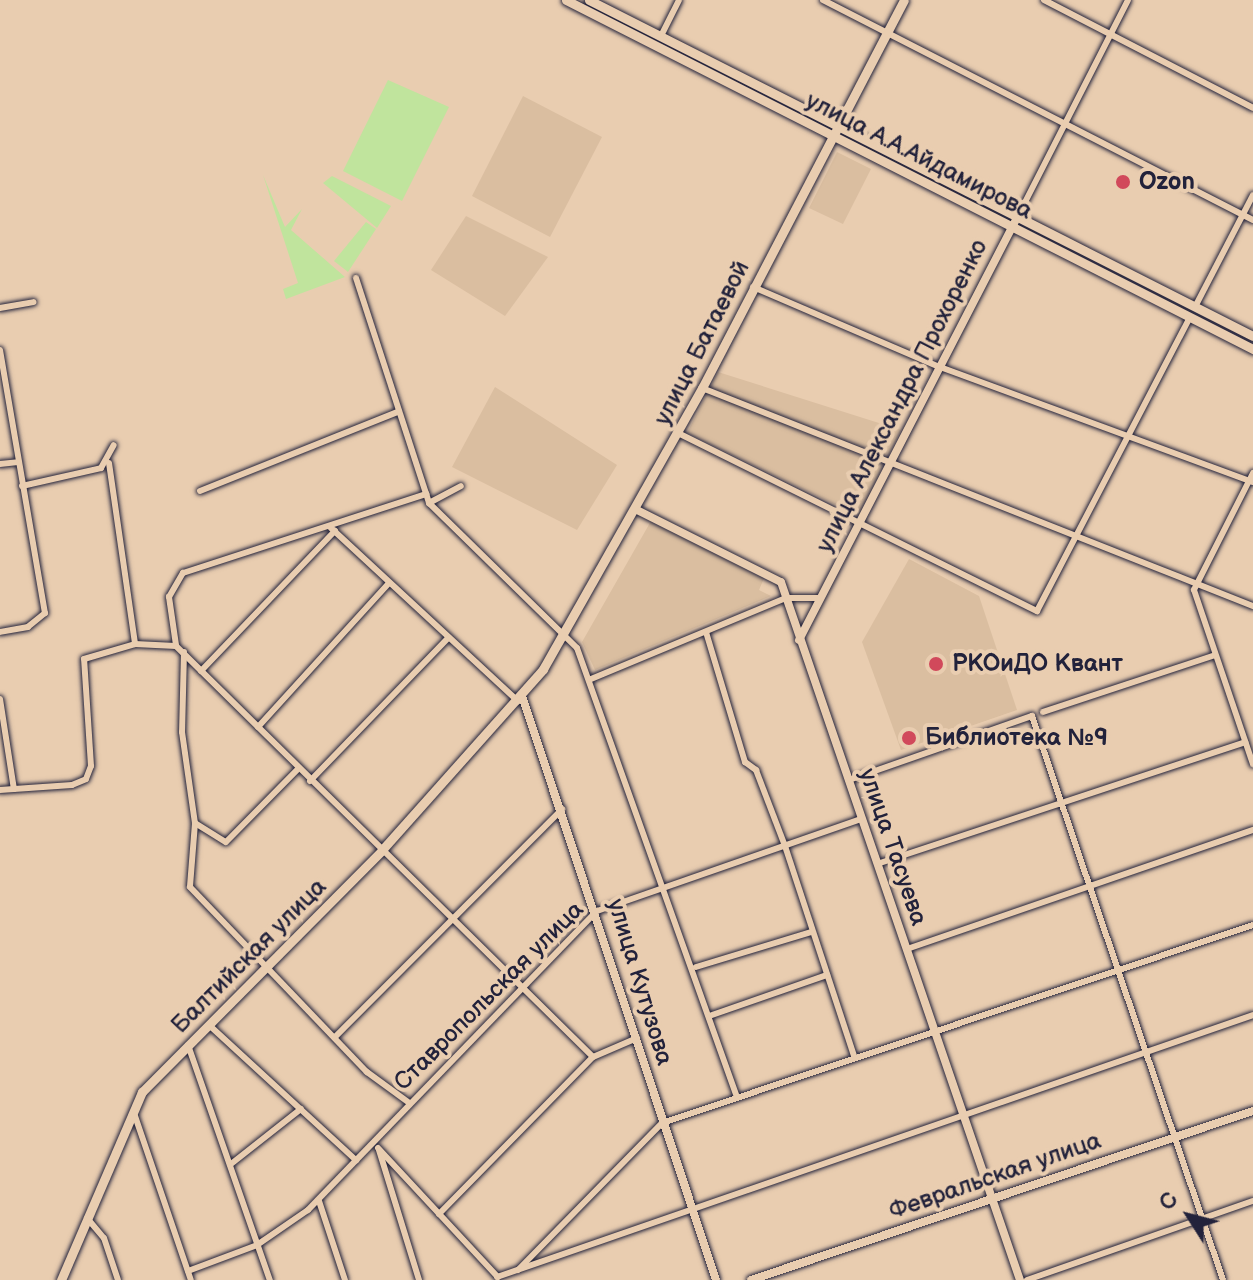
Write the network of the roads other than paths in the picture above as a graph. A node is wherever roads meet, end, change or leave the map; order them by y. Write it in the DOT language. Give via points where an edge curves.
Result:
graph roads {
  1 [pos="566,0"];
  2 [pos="590,0"];
  3 [pos="679,0"];
  4 [pos="823,0"];
  5 [pos="904,0"];
  6 [pos="1044,0"];
  7 [pos="1128,0"];
  8 [pos="886,33"];
  9 [pos="1111,34"];
  10 [pos="661,36"];
  11 [pos="1253,108"];
  12 [pos="1065,124"];
  13 [pos="840,125"];
  14 [pos="834,135"];
  15 [pos="1253,195"];
  16 [pos="1242,215"];
  17 [pos="1018,216"];
  18 [pos="1253,220"];
  19 [pos="1013,226"];
  20 [pos="356,278"];
  21 [pos="753,287"];
  22 [pos="33,302"];
  23 [pos="1195,307"];
  24 [pos="0,308"];
  25 [pos="1190,317"];
  26 [pos="1253,336"];
  27 [pos="1253,349"];
  28 [pos="0,350"];
  29 [pos="940,367"];
  30 [pos="3,385"];
  31 [pos="702,388"];
  32 [pos="398,412"];
  33 [pos="678,433"];
  34 [pos="1126,437"];
  35 [pos="114,445"];
  36 [pos="18,462"];
  37 [pos="109,463"];
  38 [pos="0,464"];
  39 [pos="889,464"];
  40 [pos="1253,473"];
  41 [pos="1251,482"];
  42 [pos="22,486"];
  43 [pos="461,486"];
  44 [pos="200,491"];
  45 [pos="426,494"];
  46 [pos="429,503"];
  47 [pos="635,509"];
  48 [pos="860,521"];
  49 [pos="333,530"];
  50 [pos="1074,540"];
  51 [pos="389,583"];
  52 [pos="1196,585"];
  53 [pos="786,598"];
  54 [pos="821,598"];
  55 [pos="1253,606"];
  56 [pos="0,632"];
  57 [pos="706,632"];
  58 [pos="563,635"];
  59 [pos="448,638"];
  60 [pos="799,640"];
  61 [pos="131,644"];
  62 [pos="176,646"];
  63 [pos="184,652"];
  64 [pos="1215,655"];
  65 [pos="201,671"];
  66 [pos="591,679"];
  67 [pos="0,699"];
  68 [pos="520,699"];
  69 [pos="1043,712"];
  70 [pos="258,727"];
  71 [pos="1245,742"];
  72 [pos="1253,764"];
  73 [pos="298,769"];
  74 [pos="849,780"];
  75 [pos="310,781"];
  76 [pos="14,789"];
  77 [pos="0,790"];
  78 [pos="1063,801"];
  79 [pos="562,809"];
  80 [pos="861,819"];
  81 [pos="195,823"];
  82 [pos="1253,830"];
  83 [pos="785,846"];
  84 [pos="382,850"];
  85 [pos="877,864"];
  86 [pos="667,886"];
  87 [pos="1090,886"];
  88 [pos="597,911"];
  89 [pos="450,921"];
  90 [pos="1253,925"];
  91 [pos="811,932"];
  92 [pos="907,949"];
  93 [pos="267,967"];
  94 [pos="696,967"];
  95 [pos="1117,968"];
  96 [pos="827,975"];
  97 [pos="521,988"];
  98 [pos="712,1015"];
  99 [pos="1253,1015"];
  100 [pos="209,1025"];
  101 [pos="933,1032"];
  102 [pos="335,1037"];
  103 [pos="637,1038"];
  104 [pos="188,1045"];
  105 [pos="1145,1052"];
  106 [pos="854,1056"];
  107 [pos="593,1057"];
  108 [pos="737,1097"];
  109 [pos="408,1102"];
  110 [pos="132,1109"];
  111 [pos="301,1109"];
  112 [pos="1253,1111"];
  113 [pos="964,1117"];
  114 [pos="662,1123"];
  115 [pos="1174,1137"];
  116 [pos="374,1140"];
  117 [pos="378,1148"];
  118 [pos="356,1160"];
  119 [pos="231,1164"];
  120 [pos="992,1199"];
  121 [pos="319,1201"];
  122 [pos="1253,1201"];
  123 [pos="691,1205"];
  124 [pos="439,1214"];
  125 [pos="87,1218"];
  126 [pos="1202,1219"];
  127 [pos="257,1245"];
  128 [pos="518,1270"];
  129 [pos="188,1271"];
  130 [pos="498,1278"];
  131 [pos="61,1280"];
  132 [pos="118,1280"];
  133 [pos="191,1280"];
  134 [pos="270,1280"];
  135 [pos="345,1280"];
  136 [pos="419,1280"];
  137 [pos="716,1280"];
  138 [pos="751,1280"];
  139 [pos="1020,1280"];
  140 [pos="1027,1280"];
  141 [pos="1223,1280"];
  1 -- 14 [label="main road, улица А.А.Айдамирова"];
  2 -- 10 [label="main road, улица А.А.Айдамирова"];
  3 -- 10 [label="street"];
  4 -- 8 [label="street"];
  5 -- 8 [label="main road, улица Батаевой"];
  6 -- 9 [label="street"];
  7 -- 9 [label="street, улица Александра Прохоренко"];
  8 -- 12 [label="street"];
  8 -- 13 [label="main road, улица Батаевой"];
  9 -- 11 [label="street"];
  9 -- 12 [label="street, улица Александра Прохоренко"];
  10 -- 13 [label="main road, улица А.А.Айдамирова"];
  12 -- 16 [label="street"];
  12 -- 17 [label="street, улица Александра Прохоренко"];
  13 -- 14 [label="main road, улица Батаевой"];
  13 -- 17 [label="main road, улица А.А.Айдамирова"];
  14 -- 19 [label="main road, улица А.А.Айдамирова"];
  14 -- 21 [label="main road, улица Батаевой"];
  15 -- 16 [label="street"];
  16 -- 18 [label="street"];
  16 -- 23 [label="street"];
  17 -- 19 [label="street, улица Александра Прохоренко"];
  17 -- 23 [label="main road, улица А.А.Айдамирова"];
  19 -- 25 [label="main road, улица А.А.Айдамирова"];
  19 -- 29 [label="street, улица Александра Прохоренко"];
  20 -- 32 [label="street"];
  21 -- 29 [label="street"];
  21 -- 31 [label="main road, улица Батаевой"];
  22 -- 24 [label="street"];
  23 -- 26 [label="main road, улица А.А.Айдамирова"];
  25 -- 27 [label="main road, улица А.А.Айдамирова"];
  25 -- 34 [label="street"];
  28 -- 30 [label="street"];
  29 -- 34 [label="street"];
  29 -- 39 [label="street, улица Александра Прохоренко"];
  30 -- 36 [label="street"];
  31 -- 33 [label="main road, улица Батаевой"];
  31 -- 39 [label="street"];
  32 -- 44 [label="street"];
  32 -- 45 [label="street"];
  33 -- 47 [label="main road, улица Батаевой"];
  33 -- 48 [label="street"];
  34 -- 41 [label="street"];
  34 -- 50 [label="street"];
  35 -- 37 [label="street"];
  36 -- 38 [label="street"];
  36 -- 42 [label="street"];
  37 -- 42 [label="street"];
  37 -- 61 [label="street"];
  39 -- 48 [label="street, улица Александра Прохоренко"];
  39 -- 50 [label="street"];
  40 -- 41 [label="street"];
  41 -- 52 [label="street"];
  42 -- 56 [label="street" via="45,613 28,627"];
  43 -- 46 [label="street"];
  45 -- 46 [label="street"];
  45 -- 49 [label="street"];
  46 -- 58 [label="street"];
  47 -- 53 [label="street, улица Тасуева" via="774,575"];
  47 -- 58 [label="main road, улица Батаевой"];
  48 -- 50 [label="street" via="1037,611"];
  48 -- 54 [label="street, улица Александра Прохоренко"];
  49 -- 51 [label="street"];
  49 -- 62 [label="street" via="183,573 169,597"];
  49 -- 65 [label="street"];
  50 -- 52 [label="street"];
  51 -- 59 [label="street"];
  51 -- 70 [label="street"];
  52 -- 55 [label="street"];
  52 -- 64 [label="street"];
  53 -- 54 [label="street"];
  53 -- 57 [label="street"];
  53 -- 60 [label="street, улица Тасуева"];
  54 -- 60 [label="street, улица Александра Прохоренко"];
  57 -- 66 [label="street"];
  57 -- 83 [label="street" via="745,762 756,770"];
  58 -- 66 [label="street"];
  58 -- 68 [label="main road, улица Батаевой"];
  59 -- 68 [label="street"];
  59 -- 75 [label="street"];
  60 -- 74 [label="street, улица Тасуева"];
  61 -- 62 [label="street"];
  61 -- 76 [label="street" via="84,659 86,779"];
  62 -- 63 [label="street"];
  63 -- 65 [label="street"];
  63 -- 81 [label="street" via="182,732"];
  64 -- 69 [label="street"];
  64 -- 71 [label="street"];
  65 -- 70 [label="street"];
  66 -- 86 [label="street"];
  67 -- 76 [label="street"];
  68 -- 79 [label="street, улица Кутузова"];
  68 -- 84 [label="main road, Балтийская улица"];
  70 -- 73 [label="street"];
  71 -- 72 [label="street"];
  71 -- 78 [label="street"];
  73 -- 75 [label="street"];
  73 -- 81 [label="street" via="226,842"];
  74 -- 78 [label="street" via="1032,716"];
  74 -- 80 [label="street, улица Тасуева"];
  75 -- 84 [label="street"];
  76 -- 77 [label="street"];
  78 -- 85 [label="street"];
  78 -- 87 [label="street"];
  79 -- 88 [label="street, улица Кутузова"];
  79 -- 89 [label="street"];
  80 -- 83 [label="street, Ставропольская улица"];
  80 -- 85 [label="street, улица Тасуева"];
  81 -- 93 [label="street" via="190,887"];
  82 -- 87 [label="street"];
  83 -- 86 [label="street, Ставропольская улица"];
  83 -- 91 [label="street"];
  84 -- 89 [label="street"];
  84 -- 93 [label="main road, Балтийская улица"];
  85 -- 92 [label="street, улица Тасуева"];
  86 -- 88 [label="street, Ставропольская улица"];
  86 -- 94 [label="street"];
  87 -- 92 [label="street"];
  87 -- 95 [label="street"];
  88 -- 97 [label="street, Ставропольская улица"];
  88 -- 103 [label="street, улица Кутузова"];
  89 -- 97 [label="street"];
  89 -- 102 [label="street"];
  90 -- 95 [label="street"];
  91 -- 94 [label="street"];
  91 -- 96 [label="street"];
  92 -- 101 [label="street, улица Тасуева"];
  93 -- 100 [label="main road, Балтийская улица"];
  93 -- 102 [label="street"];
  94 -- 98 [label="street"];
  95 -- 101 [label="street"];
  95 -- 105 [label="street"];
  96 -- 98 [label="street"];
  96 -- 106 [label="street"];
  97 -- 107 [label="street"];
  97 -- 109 [label="street, Ставропольская улица"];
  98 -- 108 [label="street"];
  99 -- 105 [label="street"];
  100 -- 104 [label="main road, Балтийская улица"];
  100 -- 111 [label="street"];
  101 -- 106 [label="street"];
  101 -- 113 [label="street, улица Тасуева"];
  102 -- 109 [label="street"];
  103 -- 107 [label="street"];
  103 -- 114 [label="street, улица Кутузова"];
  104 -- 110 [label="main road, Балтийская улица"];
  104 -- 119 [label="street"];
  105 -- 113 [label="street"];
  105 -- 115 [label="street"];
  106 -- 108 [label="street"];
  107 -- 124 [label="street"];
  108 -- 114 [label="street"];
  109 -- 116 [label="street, Ставропольская улица"];
  110 -- 125 [label="main road, Балтийская улица"];
  110 -- 129 [label="street"];
  111 -- 118 [label="street"];
  111 -- 119 [label="street"];
  112 -- 115 [label="street, Февральская улица"];
  113 -- 120 [label="street, улица Тасуева"];
  113 -- 123 [label="street"];
  114 -- 123 [label="street, улица Кутузова"];
  114 -- 128 [label="street"];
  115 -- 120 [label="street, Февральская улица"];
  115 -- 126 [label="street"];
  116 -- 117 [label="street"];
  116 -- 118 [label="street, Ставропольская улица"];
  117 -- 124 [label="street"];
  117 -- 136 [label="street"];
  118 -- 121 [label="street, Ставропольская улица"];
  119 -- 127 [label="street"];
  120 -- 138 [label="street, Февральская улица"];
  120 -- 139 [label="street, улица Тасуева"];
  121 -- 127 [label="street, Ставропольская улица"];
  121 -- 135 [label="street"];
  122 -- 126 [label="street"];
  123 -- 128 [label="street"];
  123 -- 137 [label="street, улица Кутузова"];
  124 -- 130 [label="street"];
  125 -- 131 [label="main road, Балтийская улица"];
  125 -- 132 [label="street" via="104,1238"];
  126 -- 140 [label="street"];
  126 -- 141 [label="street"];
  127 -- 129 [label="street, Ставропольская улица"];
  127 -- 134 [label="street"];
  128 -- 130 [label="street"];
  129 -- 133 [label="street"];
}
